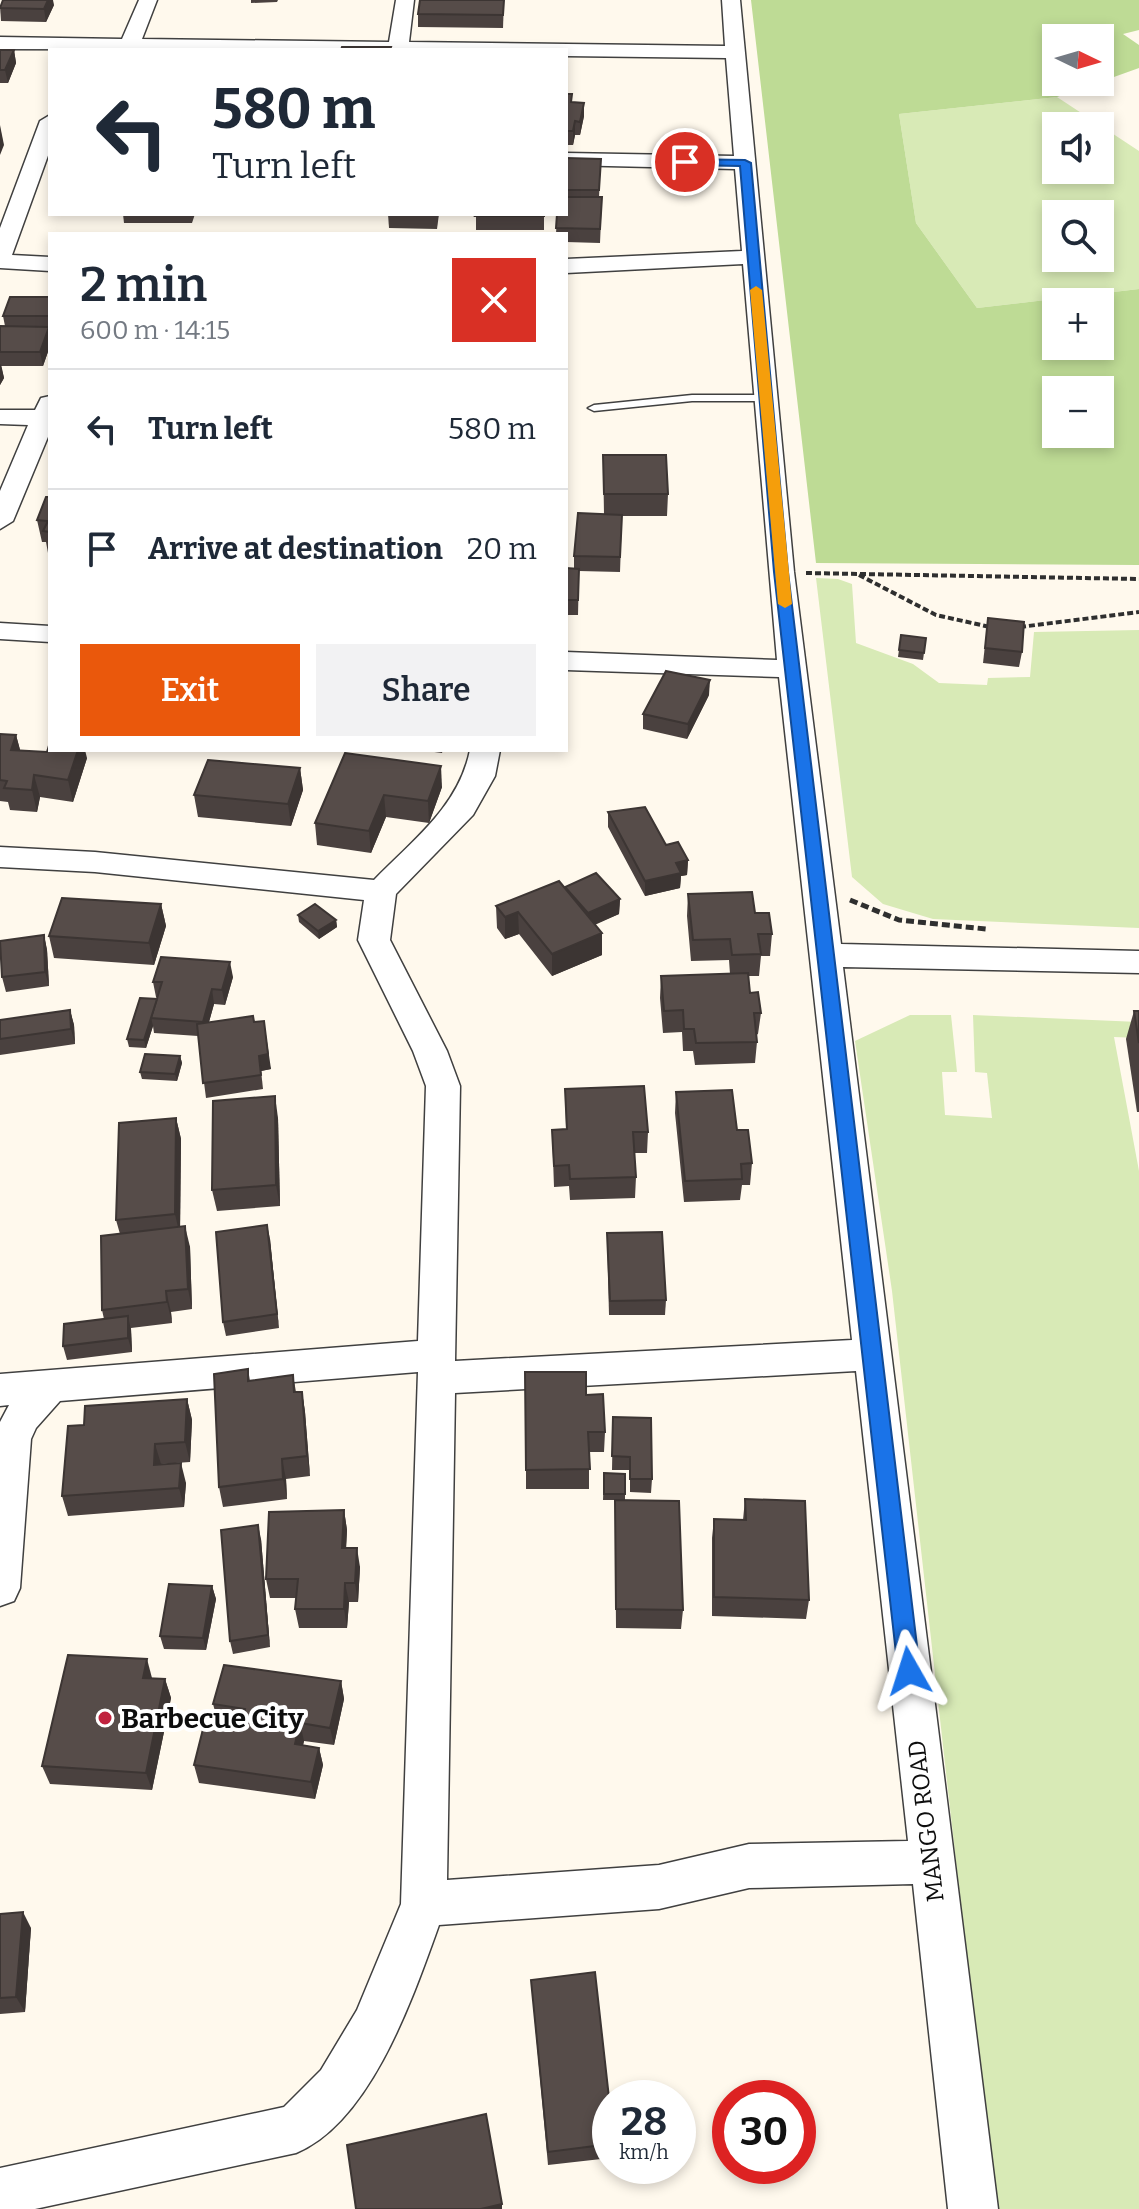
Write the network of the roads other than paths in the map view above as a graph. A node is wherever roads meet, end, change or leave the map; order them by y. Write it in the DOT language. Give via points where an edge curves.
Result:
graph roads {
  1 [pos="148,0"];
  2 [pos="405,0"];
  3 [pos="731,0"];
  4 [pos="0,43"];
  5 [pos="129,46"];
  6 [pos="79,47"];
  7 [pos="398,48"];
  8 [pos="568,50"];
  9 [pos="737,52"];
  10 [pos="45,146"];
  11 [pos="568,159"];
  12 [pos="745,163"];
  13 [pos="753,257"];
  14 [pos="0,260"];
  15 [pos="48,264"];
  16 [pos="568,266"];
  17 [pos="765,398"];
  18 [pos="594,408"];
  19 [pos="47,411"];
  20 [pos="0,417"];
  21 [pos="0,521"];
  22 [pos="0,631"];
  23 [pos="48,634"];
  24 [pos="568,661"];
  25 [pos="794,669"];
  26 [pos="485,752"];
  27 [pos="0,857"];
  28 [pos="381,891"];
  29 [pos="825,955"];
  30 [pos="1139,962"];
  31 [pos="873,1354"];
  32 [pos="436,1367"];
  33 [pos="48,1388"];
  34 [pos="0,1390"];
  35 [pos="0,1588"];
  36 [pos="931,1862"];
  37 [pos="424,1904"];
  38 [pos="0,2192"];
  39 [pos="973,2209"];
  1 -- 5 [label="street"];
  2 -- 7 [label="street"];
  3 -- 9 [label="street, MANGO ROAD"];
  4 -- 6 [label="street"];
  5 -- 6 [label="street"];
  5 -- 7 [label="street"];
  8 -- 9 [label="street"];
  9 -- 12 [label="street, MANGO ROAD"];
  10 -- 14 [label="street"];
  11 -- 12 [label="street"];
  12 -- 13 [label="street, MANGO ROAD"];
  13 -- 16 [label="street"];
  13 -- 17 [label="street, MANGO ROAD"];
  14 -- 15 [label="street"];
  17 -- 18 [label="lane" via="692,398"];
  17 -- 25 [label="street, MANGO ROAD"];
  19 -- 20 [label="street"];
  19 -- 21 [label="street"];
  22 -- 23 [label="street"];
  24 -- 25 [label="street"];
  25 -- 29 [label="street, MANGO ROAD"];
  26 -- 28 [label="street" via="480,776 462,808"];
  27 -- 28 [label="street"];
  28 -- 32 [label="street" via="374,940 443,1086"];
  29 -- 30 [label="street"];
  29 -- 31 [label="street, MANGO ROAD"];
  31 -- 32 [label="street"];
  31 -- 36 [label="street, MANGO ROAD"];
  32 -- 33 [label="street"];
  32 -- 37 [label="street"];
  33 -- 34 [label="street"];
  33 -- 35 [label="street" via="21,1418 12,1439"];
  36 -- 37 [label="street" via="749,1866 659,1887"];
  36 -- 39 [label="street, MANGO ROAD"];
  37 -- 38 [label="street" via="366,2039 312,2119 296,2129"];
}
